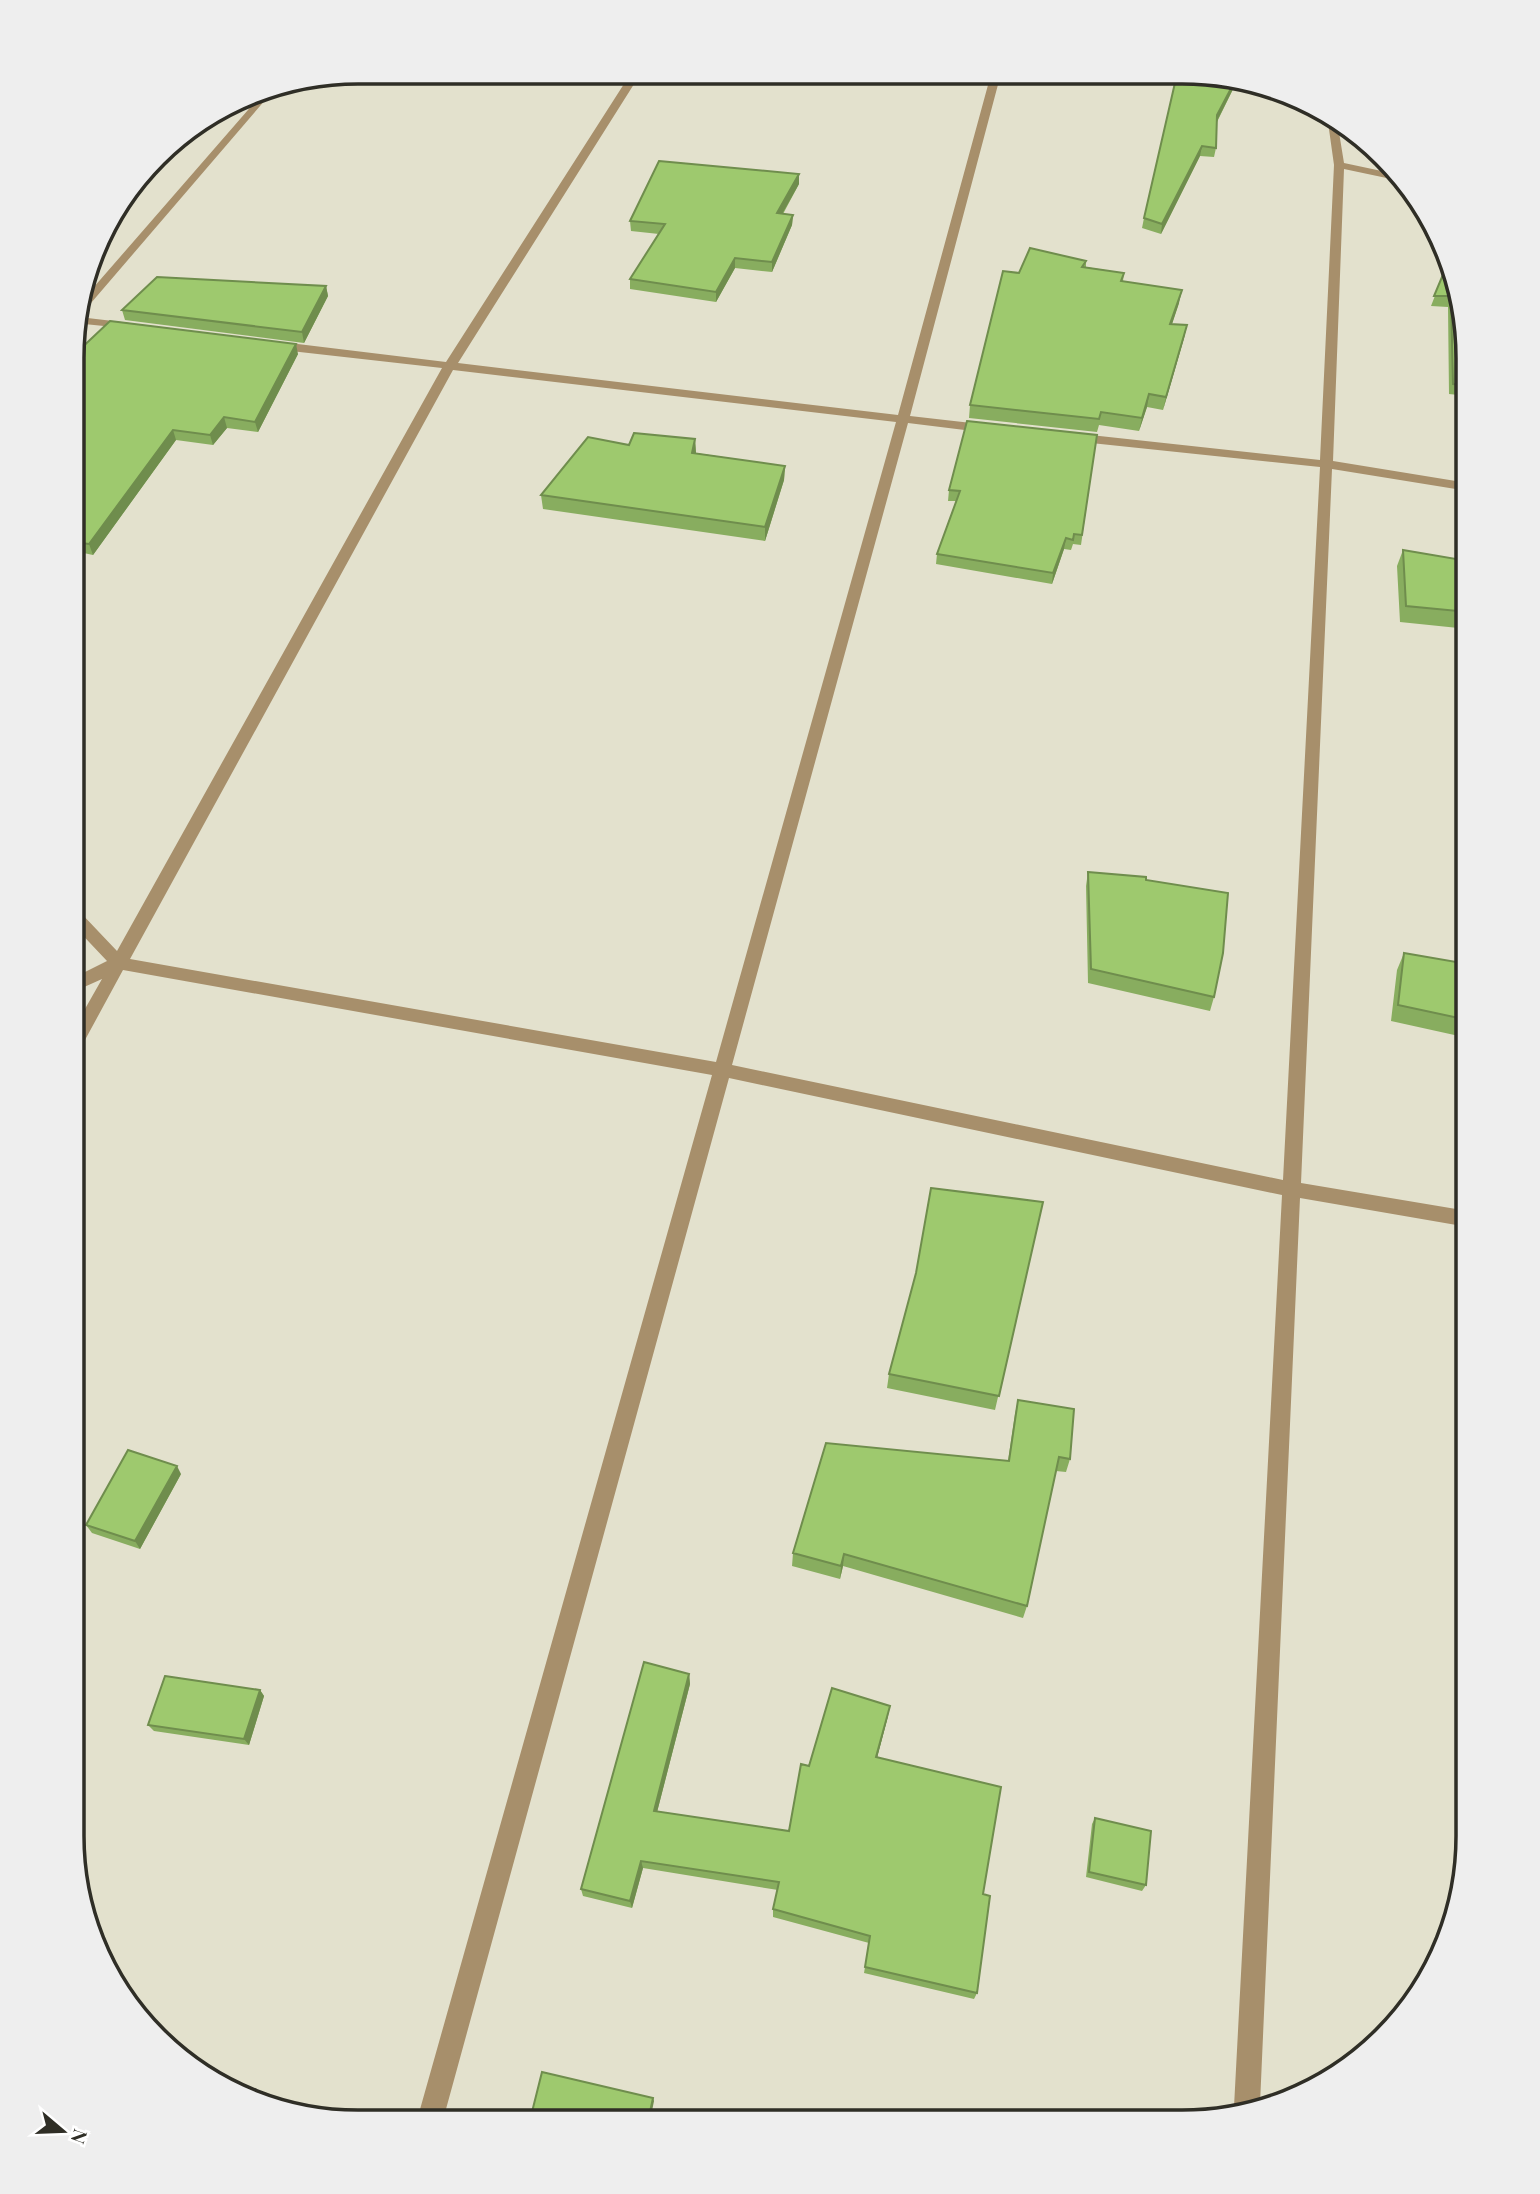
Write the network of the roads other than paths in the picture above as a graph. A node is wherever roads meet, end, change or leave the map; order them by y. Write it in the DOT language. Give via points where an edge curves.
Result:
graph roads {
  1 [pos="629,84"];
  2 [pos="993,84"];
  3 [pos="260,103"];
  4 [pos="1333,129"];
  5 [pos="1339,165"];
  6 [pos="1386,175"];
  7 [pos="90,298"];
  8 [pos="86,321"];
  9 [pos="144,328"];
  10 [pos="255,343"];
  11 [pos="449,367"];
  12 [pos="903,419"];
  13 [pos="999,430"];
  14 [pos="1053,435"];
  15 [pos="1326,464"];
  16 [pos="1456,485"];
  17 [pos="84,926"];
  18 [pos="119,963"];
  19 [pos="84,980"];
  20 [pos="84,1026"];
  21 [pos="722,1070"];
  22 [pos="1291,1189"];
  23 [pos="1456,1217"];
  24 [pos="1247,2102"];
  25 [pos="433,2110"];
  1 -- 11 [label="street"];
  2 -- 12 [label="street"];
  3 -- 7 [label="street"];
  4 -- 5 [label="street"];
  5 -- 6 [label="street"];
  5 -- 15 [label="street"];
  8 -- 9 [label="street"];
  10 -- 11 [label="street"];
  11 -- 12 [label="street"];
  11 -- 18 [label="street"];
  12 -- 13 [label="street"];
  12 -- 21 [label="street"];
  14 -- 15 [label="street"];
  15 -- 16 [label="street"];
  15 -- 22 [label="street"];
  17 -- 18 [label="street"];
  18 -- 19 [label="street"];
  18 -- 20 [label="street"];
  18 -- 21 [label="street"];
  21 -- 22 [label="street"];
  21 -- 25 [label="street"];
  22 -- 23 [label="street"];
  22 -- 24 [label="street"];
}
